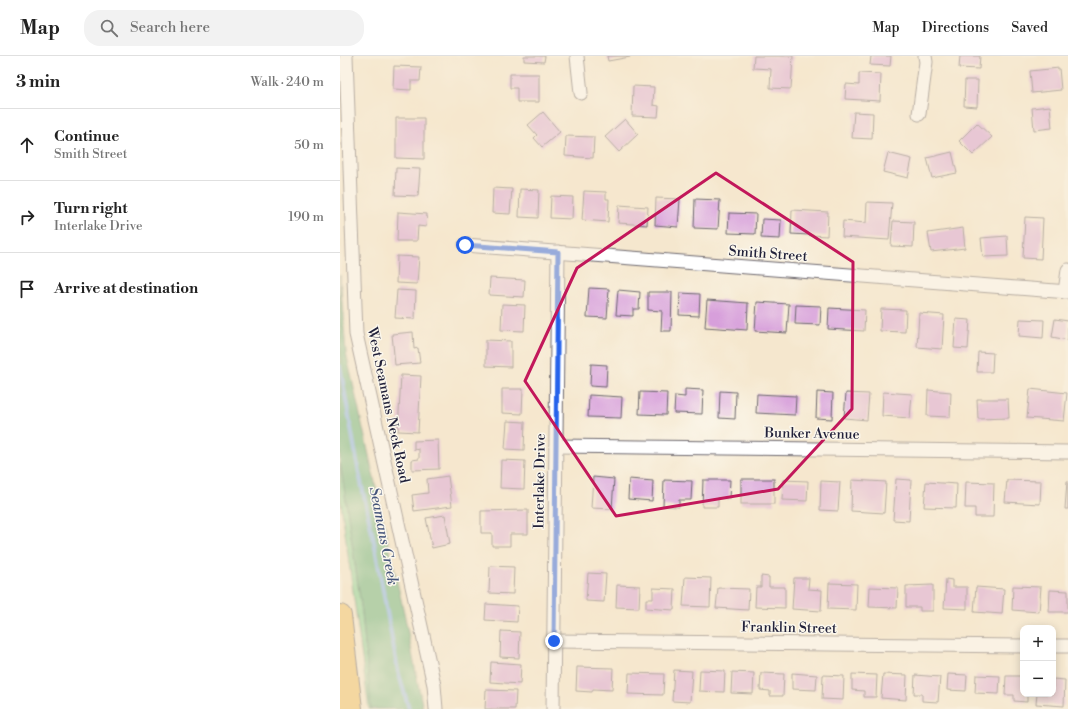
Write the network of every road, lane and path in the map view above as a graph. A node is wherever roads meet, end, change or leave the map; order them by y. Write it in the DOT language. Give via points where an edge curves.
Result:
graph roads {
  1 [pos="346,56"];
  2 [pos="577,56"];
  3 [pos="925,56"];
  4 [pos="580,93"];
  5 [pos="919,114"];
  6 [pos="465,245"];
  7 [pos="558,252"];
  8 [pos="1068,270"];
  9 [pos="1067,292"];
  10 [pos="556,446"];
  11 [pos="1068,452"];
  12 [pos="340,616"];
  13 [pos="554,641"];
  14 [pos="1020,646"];
  15 [pos="1056,646"];
  16 [pos="1068,646"];
  17 [pos="351,709"];
  18 [pos="436,709"];
  19 [pos="553,709"];
  1 -- 18 [label="street, West Seamans Neck Road" via="356,334 434,685"];
  2 -- 4 [label="street"];
  3 -- 5 [label="street"];
  6 -- 7 [label="street, Smith Street"];
  7 -- 9 [label="street, Smith Street"];
  7 -- 10 [label="street, Interlake Drive"];
  8 -- 9 [label="street"];
  10 -- 11 [label="street, Bunker Avenue"];
  10 -- 13 [label="street, Interlake Drive"];
  12 -- 17 [label="highway"];
  13 -- 14 [label="street, Franklin Street"];
  13 -- 19 [label="street, Interlake Drive"];
  15 -- 16 [label="street"];
}
